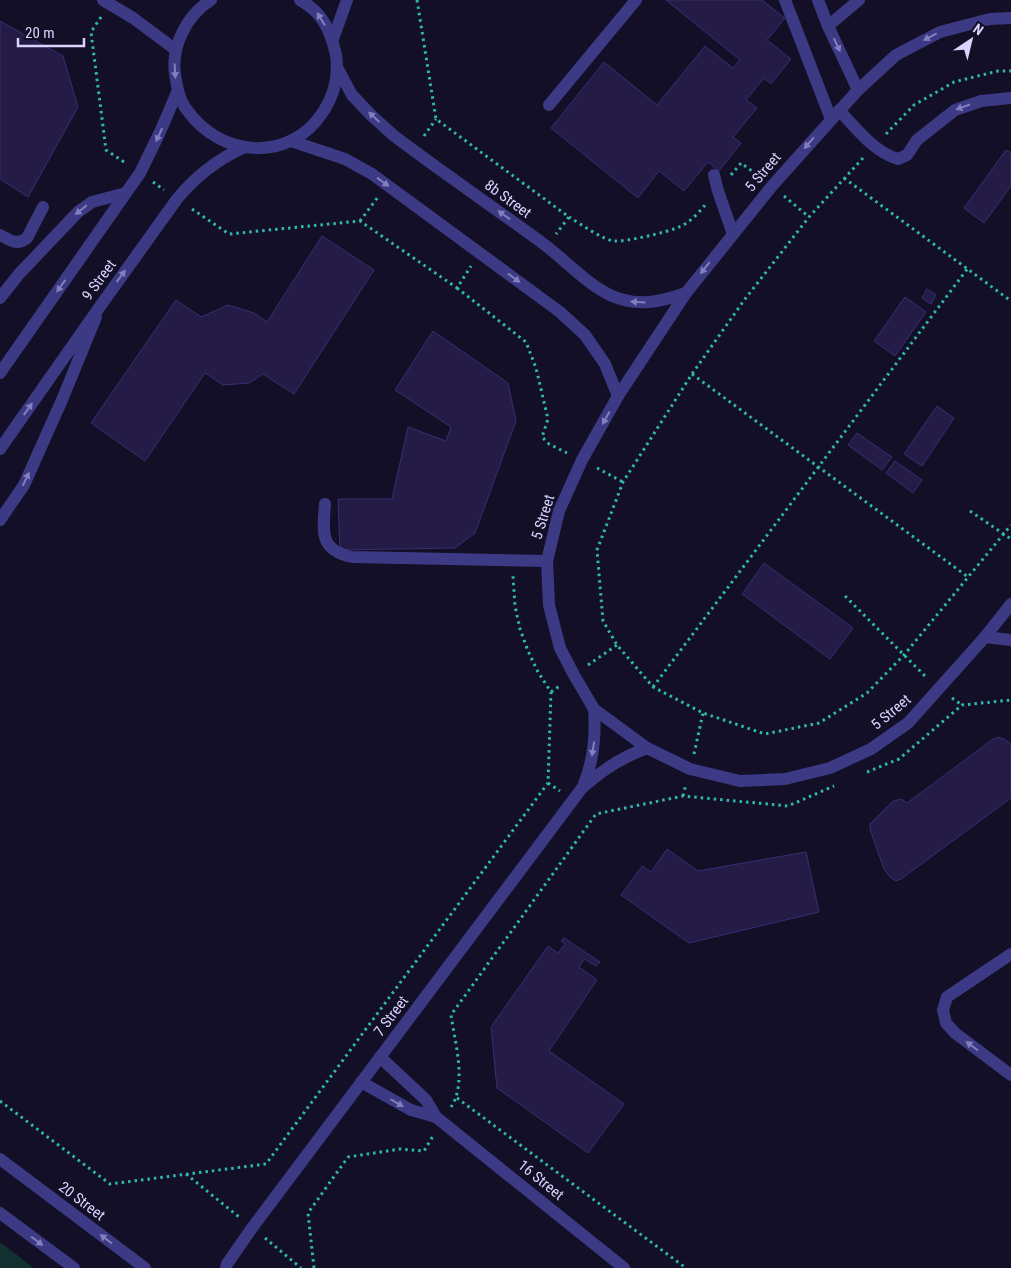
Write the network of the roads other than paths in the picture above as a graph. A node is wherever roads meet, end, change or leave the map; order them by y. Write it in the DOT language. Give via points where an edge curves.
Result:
graph roads {
  1 [pos="211,0"];
  2 [pos="300,0"];
  3 [pos="347,0"];
  4 [pos="636,0"];
  5 [pos="785,0"];
  6 [pos="818,0"];
  7 [pos="859,0"];
  8 [pos="107,2"];
  9 [pos="1011,18"];
  10 [pos="828,26"];
  11 [pos="333,39"];
  12 [pos="176,50"];
  13 [pos="338,69"];
  14 [pos="178,90"];
  15 [pos="858,90"];
  16 [pos="1011,98"];
  17 [pos="549,105"];
  18 [pos="835,115"];
  19 [pos="291,141"];
  20 [pos="243,148"];
  21 [pos="714,175"];
  22 [pos="126,193"];
  23 [pos="43,207"];
  24 [pos="733,234"];
  25 [pos="0,235"];
  26 [pos="686,293"];
  27 [pos="0,298"];
  28 [pos="101,305"];
  29 [pos="0,373"];
  30 [pos="618,396"];
  31 [pos="0,449"];
  32 [pos="325,504"];
  33 [pos="0,520"];
  34 [pos="547,561"];
  35 [pos="1011,604"];
  36 [pos="985,637"];
  37 [pos="1011,640"];
  38 [pos="594,709"];
  39 [pos="647,748"];
  40 [pos="582,788"];
  41 [pos="1011,954"];
  42 [pos="380,1057"];
  43 [pos="1011,1075"];
  44 [pos="361,1082"];
  45 [pos="439,1119"];
  46 [pos="0,1159"];
  47 [pos="0,1213"];
  48 [pos="227,1266"];
  49 [pos="618,1267"];
  50 [pos="74,1268"];
  51 [pos="144,1268"];
  52 [pos="214,1268"];
  1 -- 12 [label="street" via="185,26"];
  11 -- 2 [label="street, one-way" via="316,11"];
  3 -- 11 [label="street"];
  4 -- 17 [label="street"];
  5 -- 18 [label="street"];
  6 -- 10 [label="street"];
  7 -- 10 [label="street"];
  8 -- 12 [label="street"];
  9 -- 15 [label="street, 5 Street, one-way" via="990,19 940,32 896,55"];
  10 -- 15 [label="street, one-way"];
  11 -- 13 [label="street"];
  12 -- 14 [label="street, one-way" via="174,70"];
  13 -- 19 [label="street" via="332,98 316,124"];
  26 -- 13 [label="street, 8b Street, one-way" via="662,302 636,302 611,296 393,135 352,95"];
  14 -- 20 [label="street" via="186,109 201,127 220,140"];
  14 -- 22 [label="street, 9 Street, one-way" via="140,173"];
  15 -- 18 [label="street, 5 Street"];
  16 -- 18 [label="street, one-way" via="981,101 955,110 898,159 888,156"];
  18 -- 24 [label="street, 5 Street, one-way"];
  19 -- 20 [label="street" via="268,148"];
  19 -- 30 [label="street, one-way" via="346,159 372,174 560,312 586,335 605,364"];
  28 -- 20 [label="street, 9 Street, one-way" via="188,186 213,164"];
  21 -- 24 [label="street"];
  22 -- 27 [label="street, one-way" via="92,202 78,212"];
  22 -- 29 [label="street, 9 Street, one-way"];
  23 -- 25 [label="street" via="23,241 13,242"];
  24 -- 26 [label="street, 5 Street, one-way"];
  26 -- 30 [label="street, 5 Street"];
  31 -- 28 [label="street, 9 Street, one-way"];
  33 -- 28 [label="street, one-way" via="27,480"];
  30 -- 34 [label="street, 5 Street, one-way" via="582,460 559,511"];
  32 -- 34 [label="street" via="323,533 328,545 338,554 352,557"];
  34 -- 38 [label="street, 5 Street" via="549,605 560,648"];
  35 -- 36 [label="street, 5 Street"];
  36 -- 37 [label="street"];
  36 -- 39 [label="street, 5 Street" via="908,723 871,749 830,768 785,779 740,781 690,768"];
  38 -- 39 [label="street, 5 Street"];
  38 -- 40 [label="street, 7 Street, one-way" via="594,749"];
  39 -- 40 [label="street, 7 Street" via="612,764"];
  40 -- 42 [label="street, 7 Street"];
  43 -- 41 [label="street, one-way" via="955,1033 946,1023 943,1010 947,997"];
  42 -- 44 [label="street, 7 Street"];
  42 -- 45 [label="street, 16 Street" via="426,1100"];
  44 -- 45 [label="street, 16 Street, one-way" via="411,1110"];
  44 -- 48 [label="street, 7 Street"];
  45 -- 49 [label="street, 16 Street"];
  51 -- 46 [label="street, 20 Street, one-way"];
  47 -- 50 [label="street, one-way"];
  48 -- 52 [label="street, 7 Street"];
}
